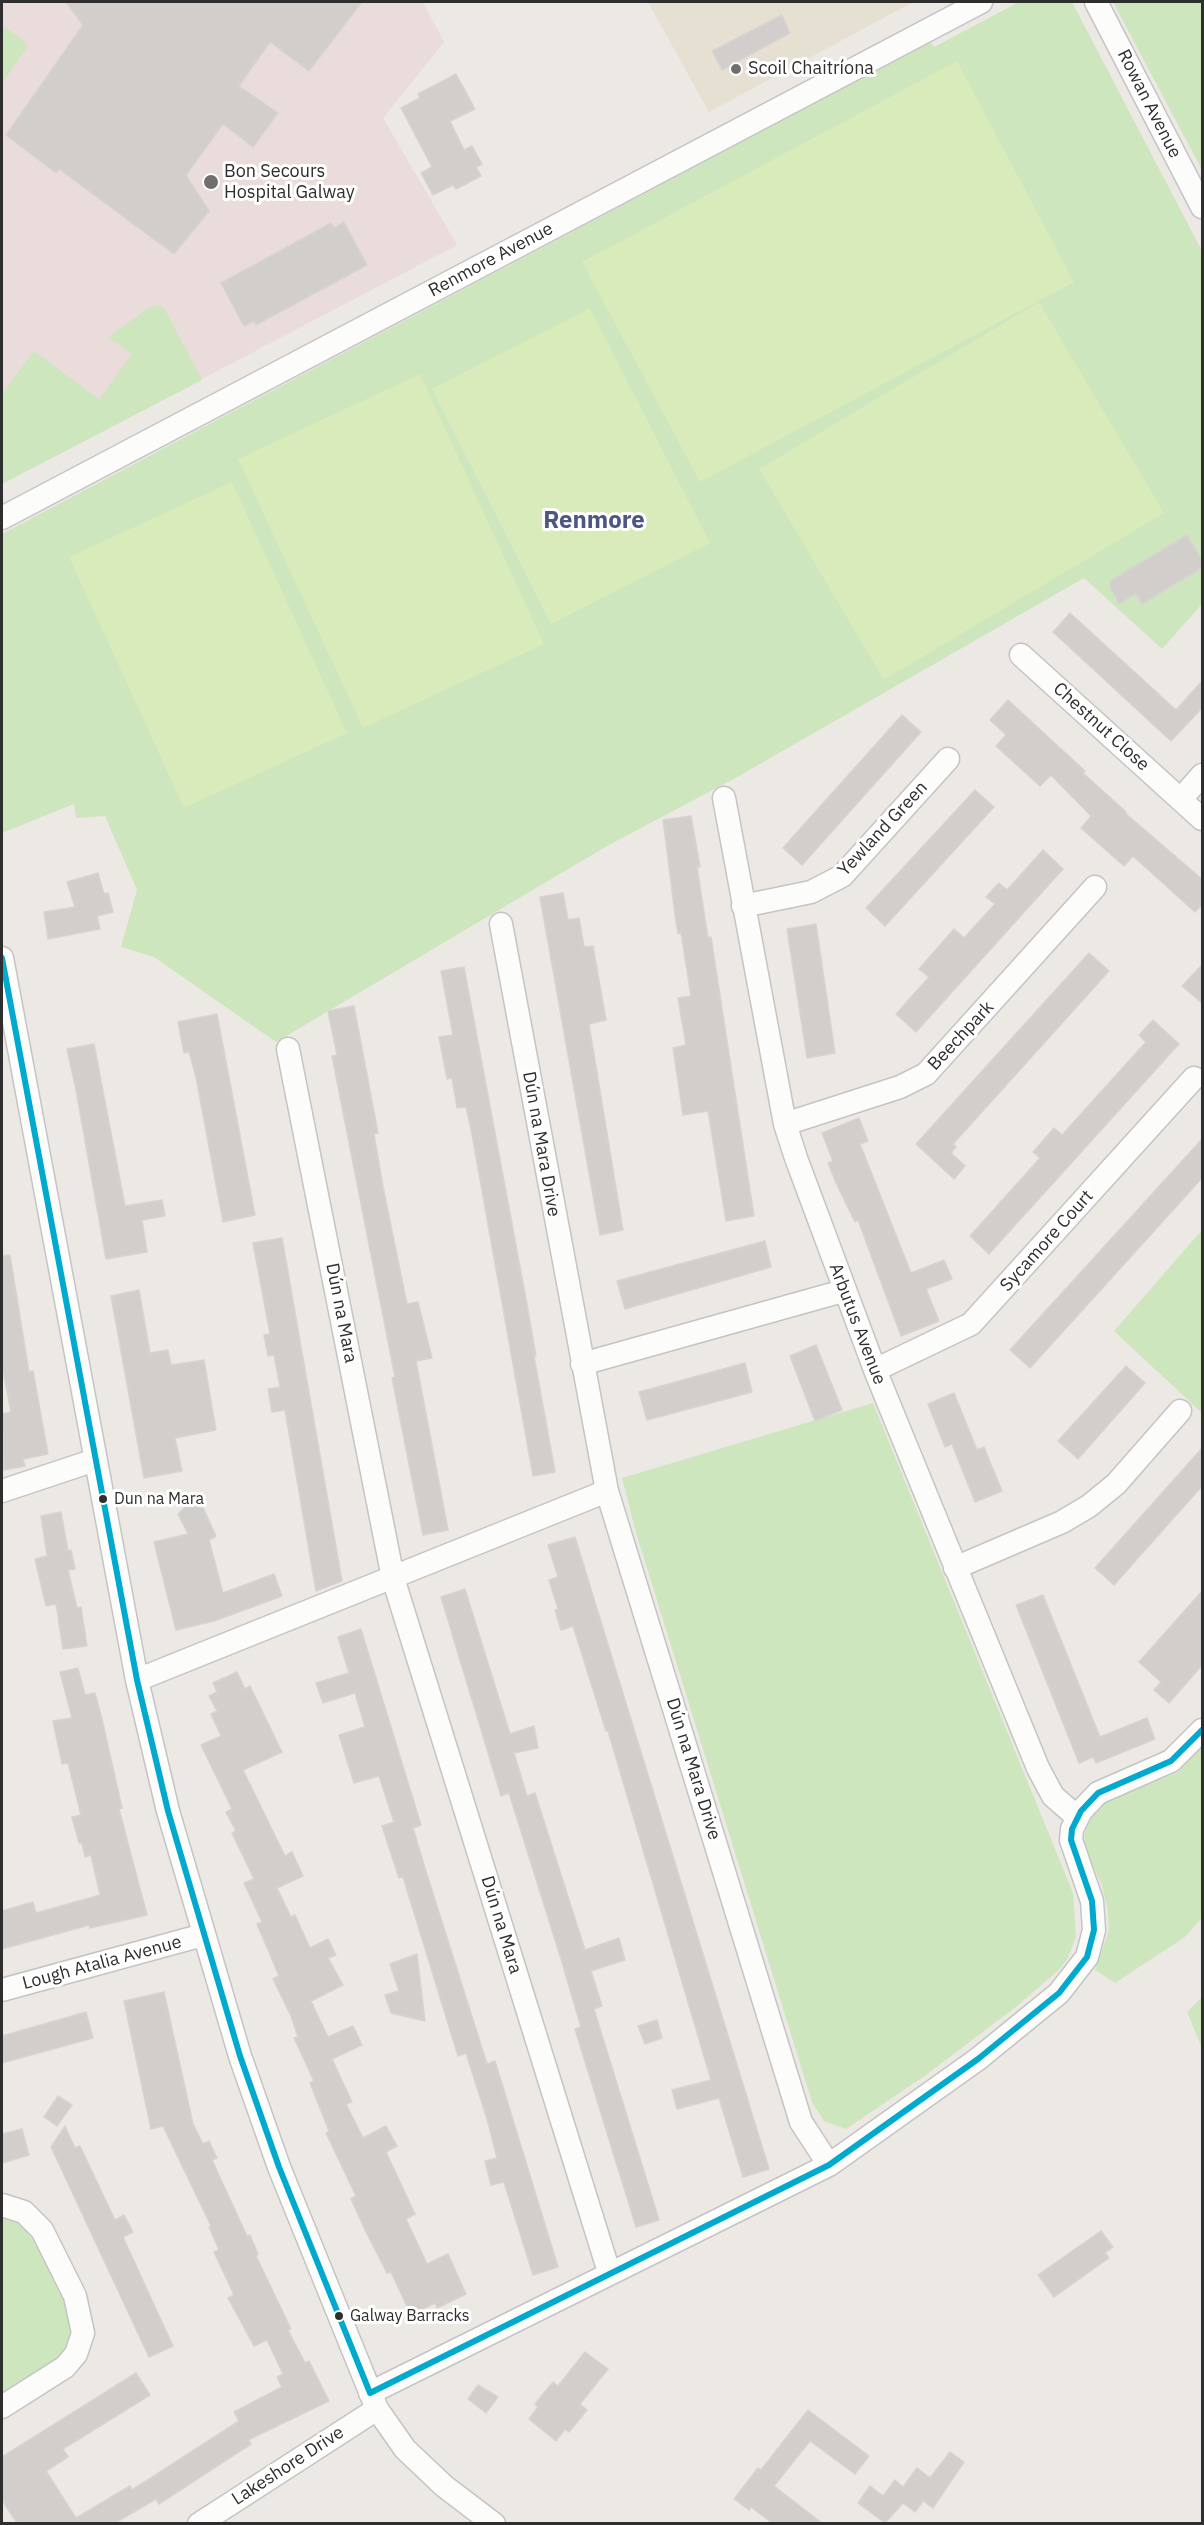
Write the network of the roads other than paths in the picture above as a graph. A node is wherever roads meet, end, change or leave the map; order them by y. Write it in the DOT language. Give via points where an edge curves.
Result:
graph roads {
  1 [pos="981,2"];
  2 [pos="1096,2"];
  3 [pos="1203,207"];
  4 [pos="2,518"];
  5 [pos="1021,655"];
  6 [pos="948,759"];
  7 [pos="1203,775"];
  8 [pos="723,798"];
  9 [pos="1181,799"];
  10 [pos="1203,819"];
  11 [pos="1095,887"];
  12 [pos="743,906"];
  13 [pos="501,924"];
  14 [pos="2,958"];
  15 [pos="288,1049"];
  16 [pos="1194,1078"];
  17 [pos="785,1124"];
  18 [pos="843,1291"];
  19 [pos="582,1364"];
  20 [pos="875,1370"];
  21 [pos="1180,1411"];
  22 [pos="96,1460"];
  23 [pos="2,1491"];
  24 [pos="607,1491"];
  25 [pos="955,1568"];
  26 [pos="393,1578"];
  27 [pos="137,1680"];
  28 [pos="1203,1730"];
  29 [pos="1077,1817"];
  30 [pos="203,1935"];
  31 [pos="2,1990"];
  32 [pos="829,2165"];
  33 [pos="2,2205"];
  34 [pos="609,2272"];
  35 [pos="374,2401"];
  36 [pos="2,2407"];
  37 [pos="199,2523"];
  38 [pos="494,2523"];
  1 -- 4 [label="street, Renmore Avenue"];
  2 -- 3 [label="street, Rowan Avenue"];
  5 -- 9 [label="street, Chestnut Close"];
  6 -- 12 [label="street, Yewland Green" via="842,876 811,892"];
  7 -- 9 [label="street"];
  8 -- 12 [label="street, Arbutus Avenue"];
  9 -- 10 [label="street, Chestnut Close"];
  11 -- 17 [label="street, Beechpark" via="926,1074 900,1087"];
  12 -- 17 [label="street, Arbutus Avenue"];
  13 -- 19 [label="street, Dún na Mara Drive"];
  14 -- 22 [label="street"];
  15 -- 26 [label="street, Dún na Mara"];
  16 -- 20 [label="street, Sycamore Court" via="971,1324"];
  17 -- 18 [label="street, Arbutus Avenue"];
  18 -- 19 [label="street"];
  18 -- 20 [label="street, Arbutus Avenue"];
  19 -- 24 [label="street, Dún na Mara Drive"];
  20 -- 25 [label="street, Arbutus Avenue"];
  21 -- 25 [label="street" via="1116,1484 1089,1506 1062,1522"];
  22 -- 23 [label="street"];
  22 -- 27 [label="street"];
  24 -- 26 [label="street"];
  24 -- 32 [label="street, Dún na Mara Drive" via="801,2122"];
  25 -- 29 [label="street, Arbutus Avenue" via="1045,1783 1053,1796"];
  26 -- 27 [label="street"];
  26 -- 34 [label="street, Dún na Mara"];
  27 -- 30 [label="street"];
  28 -- 29 [label="street" via="1171,1761 1098,1793"];
  29 -- 32 [label="street" via="1071,1840 1088,1884 1094,1922 1092,1942 1080,1969 1059,1993 978,2059"];
  30 -- 31 [label="street, Lough Atalia Avenue"];
  30 -- 35 [label="street" via="279,2167"];
  32 -- 34 [label="street"];
  33 -- 36 [label="street" via="24,2212 42,2230 75,2296 83,2333 76,2354 65,2367"];
  34 -- 35 [label="street"];
  35 -- 37 [label="street, Lakeshore Drive"];
  35 -- 38 [label="street" via="405,2449 444,2486"];
}
